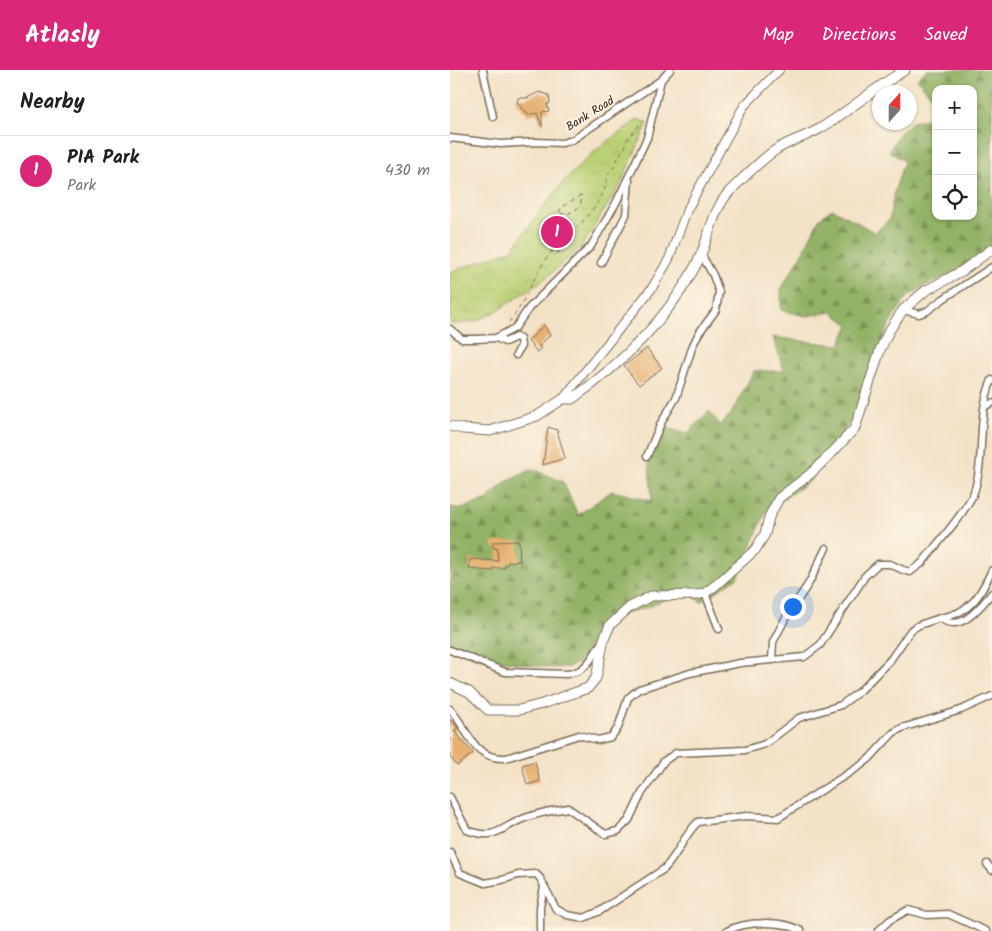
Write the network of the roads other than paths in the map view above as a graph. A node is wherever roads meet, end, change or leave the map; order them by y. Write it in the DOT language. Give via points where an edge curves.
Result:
graph roads {
  1 [pos="483,70"];
  2 [pos="670,70"];
  3 [pos="779,70"];
  4 [pos="906,70"];
  5 [pos="661,80"];
  6 [pos="494,117"];
  7 [pos="450,138"];
  8 [pos="630,176"];
  9 [pos="992,249"];
  10 [pos="701,254"];
  11 [pos="600,263"];
  12 [pos="992,267"];
  13 [pos="904,310"];
  14 [pos="450,329"];
  15 [pos="496,338"];
  16 [pos="516,356"];
  17 [pos="992,380"];
  18 [pos="563,399"];
  19 [pos="992,403"];
  20 [pos="984,406"];
  21 [pos="450,426"];
  22 [pos="646,456"];
  23 [pos="826,548"];
  24 [pos="992,570"];
  25 [pos="705,593"];
  26 [pos="992,593"];
  27 [pos="940,618"];
  28 [pos="719,629"];
  29 [pos="604,639"];
  30 [pos="450,650"];
  31 [pos="772,660"];
  32 [pos="450,684"];
  33 [pos="992,696"];
  34 [pos="450,708"];
  35 [pos="450,798"];
  36 [pos="450,852"];
  37 [pos="987,864"];
  38 [pos="992,870"];
  39 [pos="544,887"];
  40 [pos="729,930"];
  41 [pos="540,931"];
  42 [pos="801,931"];
  43 [pos="878,931"];
  44 [pos="986,931"];
  1 -- 6 [label="street"];
  2 -- 5 [label="street, Bank Road"];
  3 -- 18 [label="street" via="744,106 687,210 669,259 652,288"];
  4 -- 10 [label="main road" via="820,128 774,150 728,193 716,212"];
  5 -- 7 [label="street, Bank Road" via="572,140 562,143 501,144"];
  5 -- 8 [label="street" via="648,138"];
  8 -- 11 [label="street" via="626,215"];
  8 -- 15 [label="street" via="591,246 528,308 515,328"];
  9 -- 13 [label="main road" via="962,271 925,291"];
  10 -- 18 [label="main road" via="678,296 633,347 610,371 572,400"];
  10 -- 22 [label="street" via="713,274 718,292 716,310 692,345 676,398"];
  12 -- 13 [label="street" via="927,311 919,314"];
  13 -- 25 [label="main road" via="880,350 855,428 810,475 779,498 765,534 754,550"];
  14 -- 15 [label="street" via="462,339"];
  15 -- 16 [label="street" via="505,342 516,337 520,339 521,346"];
  17 -- 20 [label="street"];
  18 -- 21 [label="main road" via="537,416 490,431"];
  19 -- 20 [label="street"];
  20 -- 31 [label="street" via="980,463 971,499 922,563 910,572 890,564 878,564 864,576 820,645 804,657"];
  23 -- 31 [label="street" via="773,642"];
  24 -- 27 [label="street" via="974,602 964,610"];
  25 -- 28 [label="street"];
  25 -- 29 [label="main road" via="651,596 630,607 610,625"];
  26 -- 27 [label="street" via="963,621 947,622"];
  27 -- 35 [label="street" via="911,630 891,659 860,691 841,705 799,718 765,744 745,750 676,752 664,761 642,793 629,820 618,830 605,834 568,808 524,818 496,834 480,835 466,830"];
  29 -- 30 [label="street" via="586,667 574,674 505,672"];
  29 -- 32 [label="main road" via="596,678 588,688 542,704 519,710 488,710 469,692"];
  31 -- 34 [label="street" via="690,673 639,689 628,698 618,728 611,738 598,740 580,735 506,758 482,752"];
  33 -- 39 [label="street" via="961,710 893,732 860,766 778,818 747,816 698,822 664,869 584,918 561,913"];
  36 -- 39 [label="street" via="460,873 473,880 485,883 536,874"];
  37 -- 38 [label="street"];
  39 -- 41 [label="street"];
  40 -- 42 [label="street" via="753,924 785,924"];
  43 -- 44 [label="street" via="908,910 927,915 948,914"];
}
